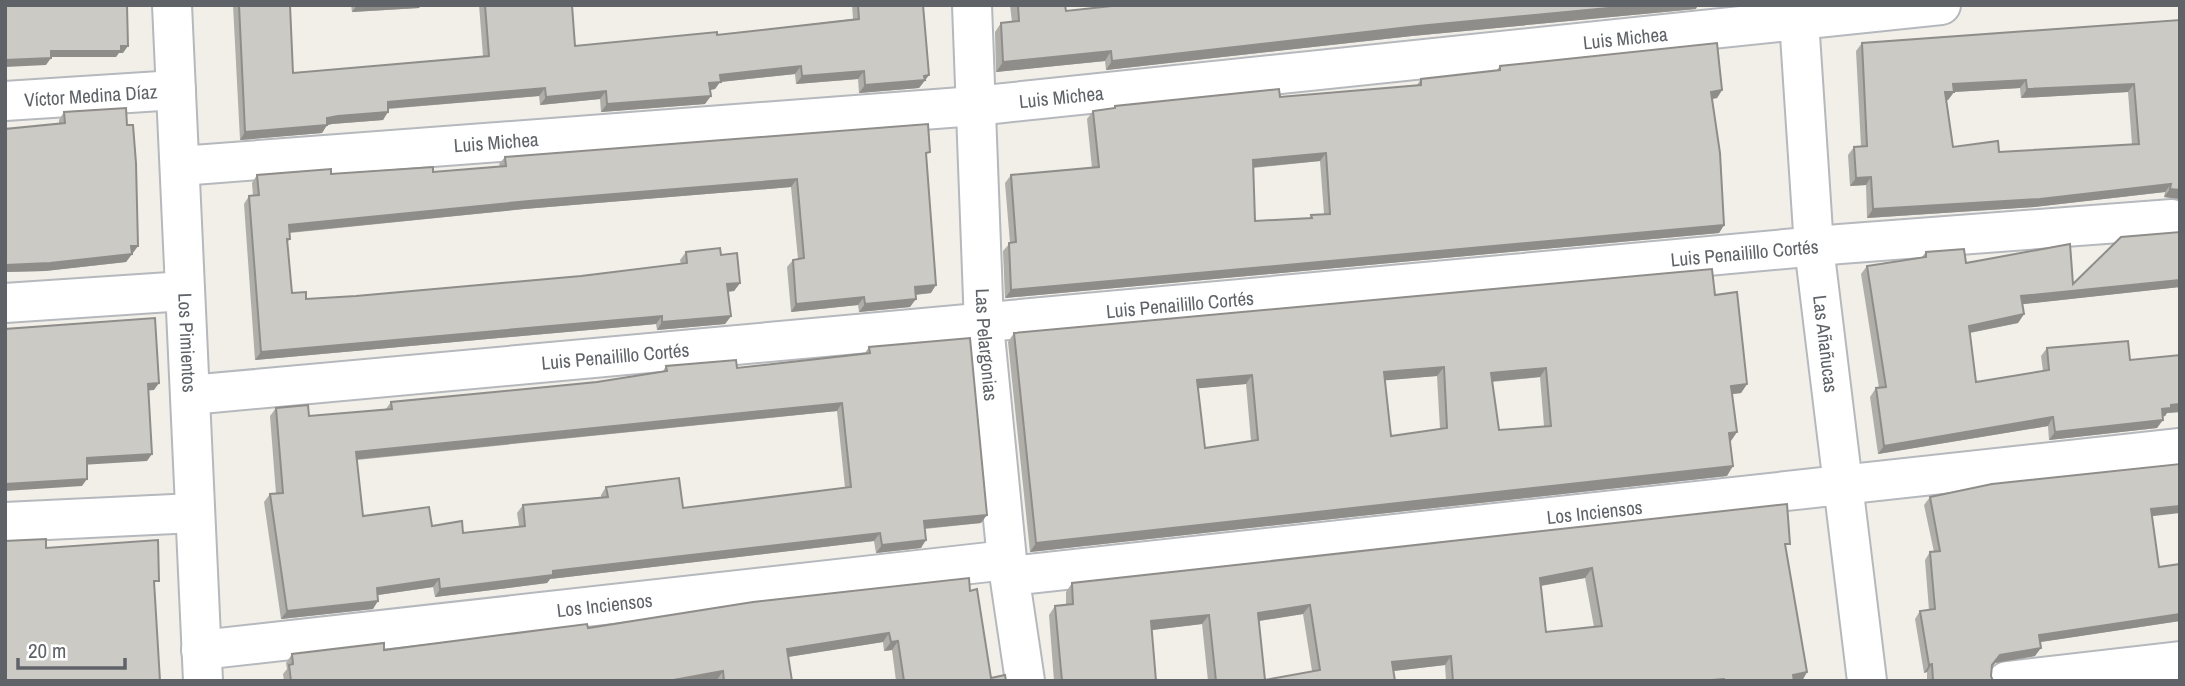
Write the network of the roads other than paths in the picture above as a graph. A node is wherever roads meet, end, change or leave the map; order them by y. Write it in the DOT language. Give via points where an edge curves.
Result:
graph roads {
  1 [pos="172,5"];
  2 [pos="972,5"];
  3 [pos="1941,5"];
  4 [pos="1799,13"];
  5 [pos="176,90"];
  6 [pos="5,101"];
  7 [pos="975,106"];
  8 [pos="180,166"];
  9 [pos="2172,219"];
  10 [pos="1814,247"];
  11 [pos="185,291"];
  12 [pos="5,303"];
  13 [pos="984,325"];
  14 [pos="190,395"];
  15 [pos="2180,448"];
  16 [pos="1843,484"];
  17 [pos="195,513"];
  18 [pos="5,522"];
  19 [pos="1008,568"];
  20 [pos="2180,661"];
  21 [pos="202,666"];
  22 [pos="1025,681"];
  23 [pos="1867,681"];
  24 [pos="2007,681"];
  1 -- 5 [label="street, Los Pimientos"];
  2 -- 7 [label="street, Las Pelargonias"];
  3 -- 4 [label="street, Luis Michea"];
  4 -- 7 [label="street, Luis Michea"];
  4 -- 10 [label="street, Las Añañucas"];
  5 -- 6 [label="street, Víctor Medina Díaz"];
  5 -- 8 [label="street, Los Pimientos"];
  7 -- 8 [label="street, Luis Michea"];
  7 -- 13 [label="street, Las Pelargonias"];
  8 -- 11 [label="street, Los Pimientos"];
  9 -- 10 [label="street, Luis Penailillo Cortés"];
  10 -- 13 [label="street, Luis Penailillo Cortés"];
  10 -- 16 [label="street, Las Añañucas"];
  11 -- 12 [label="street"];
  11 -- 14 [label="street, Los Pimientos"];
  13 -- 14 [label="street, Luis Penailillo Cortés"];
  13 -- 19 [label="street, Las Pelargonias"];
  14 -- 17 [label="street, Los Pimientos"];
  15 -- 16 [label="street, Los Inciensos"];
  16 -- 19 [label="street, Los Inciensos"];
  16 -- 23 [label="street, Las Añañucas"];
  17 -- 18 [label="street"];
  17 -- 21 [label="street, Los Pimientos"];
  19 -- 21 [label="street, Los Inciensos"];
  19 -- 22 [label="street, Las Pelargonias"];
  20 -- 24 [label="street"];
}
